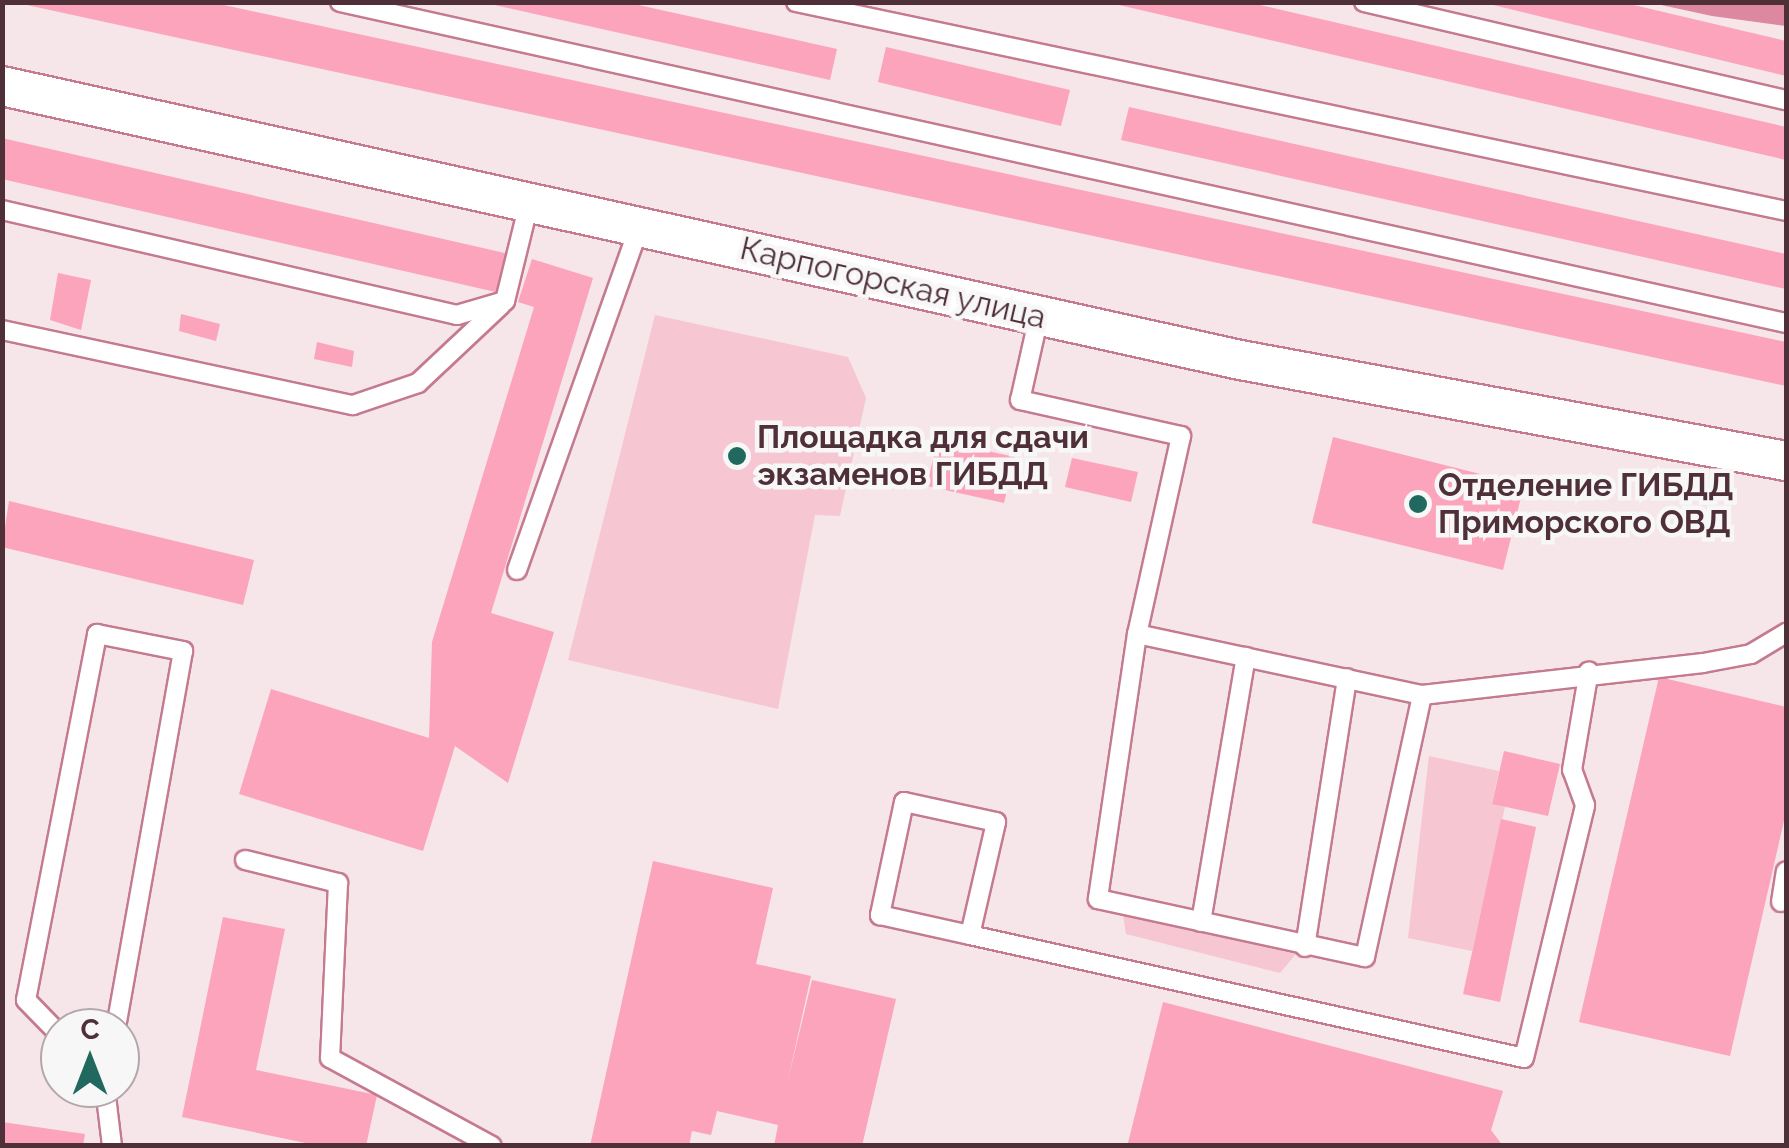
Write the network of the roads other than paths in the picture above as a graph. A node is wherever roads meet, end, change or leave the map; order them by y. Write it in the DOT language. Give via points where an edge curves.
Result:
graph roads {
  1 [pos="340,2"];
  2 [pos="796,2"];
  3 [pos="1364,2"];
  4 [pos="2,86"];
  5 [pos="1786,100"];
  6 [pos="529,203"];
  7 [pos="2,210"];
  8 [pos="1786,211"];
  9 [pos="638,227"];
  10 [pos="505,301"];
  11 [pos="1039,316"];
  12 [pos="1786,323"];
  13 [pos="2,330"];
  14 [pos="1786,461"];
  15 [pos="517,570"];
  16 [pos="1786,633"];
  17 [pos="1137,634"];
  18 [pos="1246,657"];
  19 [pos="1590,671"];
  20 [pos="1347,678"];
  21 [pos="1422,695"];
  22 [pos="245,860"];
  23 [pos="1786,871"];
  24 [pos="1781,902"];
  25 [pos="1201,922"];
  26 [pos="970,935"];
  27 [pos="1305,947"];
  28 [pos="120,1008"];
  29 [pos="40,1014"];
  30 [pos="105,1108"];
  31 [pos="112,1146"];
  32 [pos="492,1146"];
  1 -- 12 [label="lane"];
  2 -- 8 [label="lane"];
  3 -- 5 [label="lane"];
  4 -- 6 [label="street, Карпогорская улица"];
  6 -- 9 [label="street, Карпогорская улица"];
  6 -- 10 [label="lane"];
  7 -- 10 [label="lane" via="458,315"];
  9 -- 11 [label="street, Карпогорская улица"];
  9 -- 15 [label="lane"];
  10 -- 13 [label="lane" via="418,383 353,406"];
  11 -- 14 [label="street, Карпогорская улица"];
  11 -- 17 [label="lane" via="1020,400 1181,436"];
  16 -- 19 [label="lane" via="1735,657"];
  17 -- 18 [label="lane"];
  17 -- 25 [label="lane" via="1098,899"];
  18 -- 20 [label="lane"];
  18 -- 25 [label="lane"];
  19 -- 21 [label="lane"];
  19 -- 26 [label="lane" via="1572,770 1585,805 1524,1058"];
  20 -- 21 [label="lane"];
  20 -- 27 [label="lane"];
  21 -- 27 [label="lane" via="1364,958"];
  22 -- 32 [label="lane" via="338,883 330,1058"];
  23 -- 24 [label="lane"];
  25 -- 27 [label="lane"];
  26 -- 26 [label="lane" via="880,914 904,802 996,822"];
  28 -- 29 [label="lane" via="183,652 97,634 26,1000"];
  30 -- 31 [label="lane"];
}
